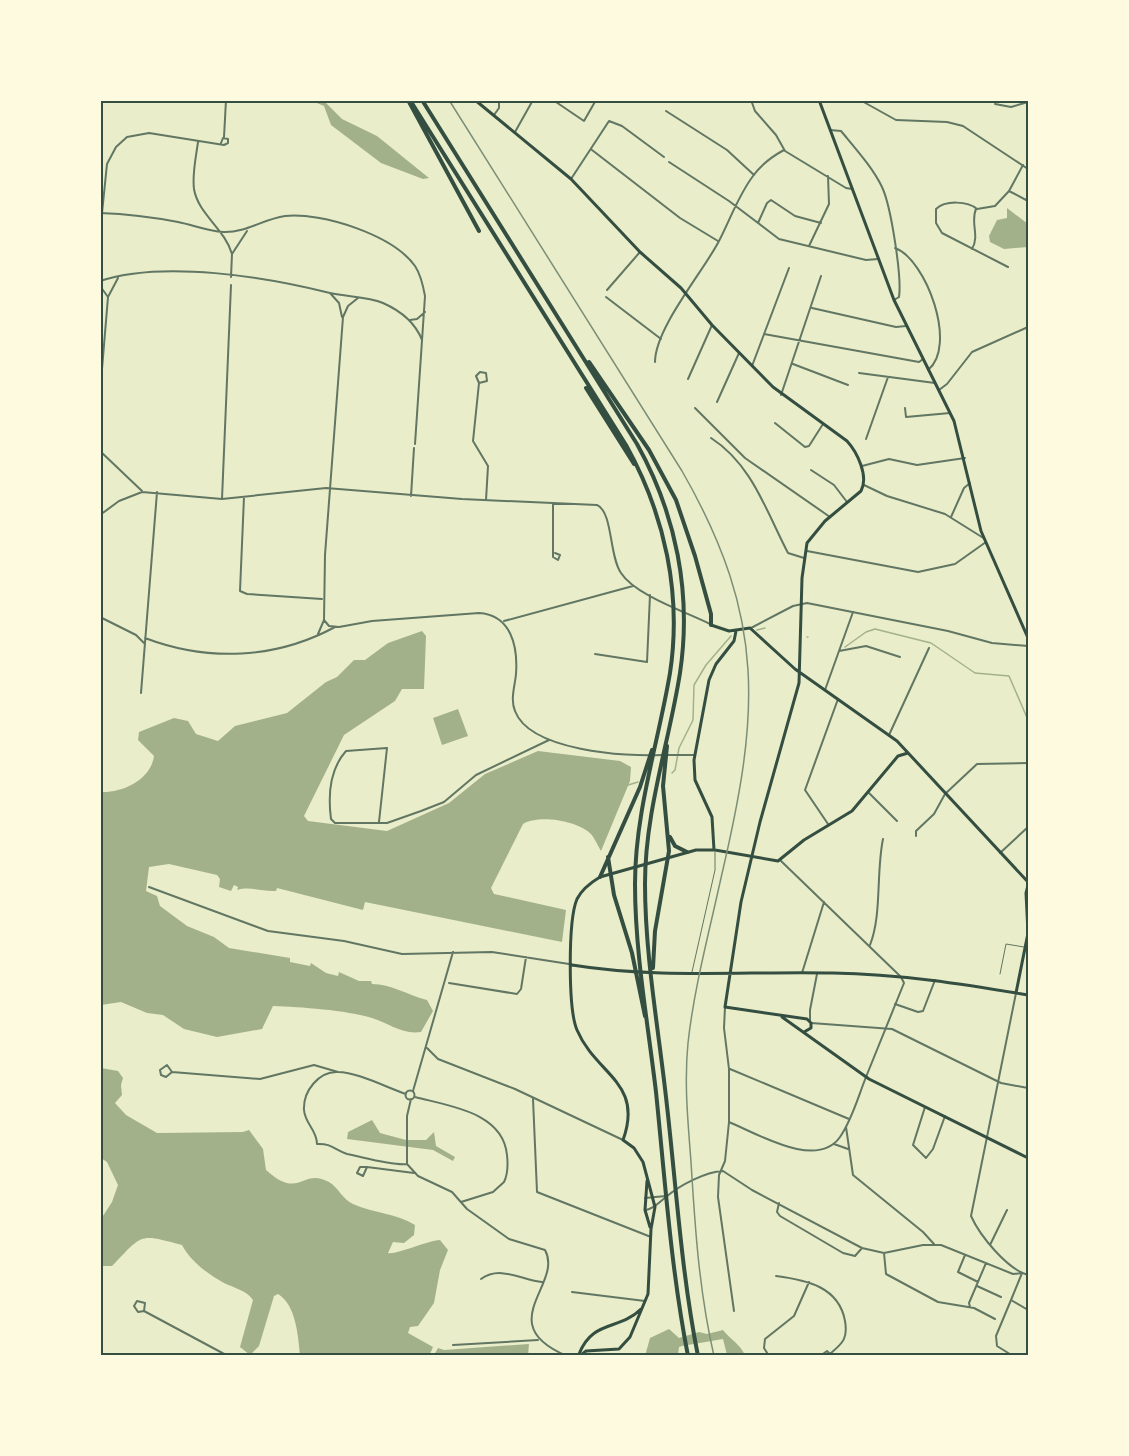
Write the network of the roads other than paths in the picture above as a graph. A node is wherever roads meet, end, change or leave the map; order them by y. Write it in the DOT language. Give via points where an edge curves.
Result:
graph roads {
  1 [pos="226,100"];
  2 [pos="409,100"];
  3 [pos="422,100"];
  4 [pos="475,100"];
  5 [pos="500,100"];
  6 [pos="533,100"];
  7 [pos="553,100"];
  8 [pos="596,100"];
  9 [pos="751,100"];
  10 [pos="819,100"];
  11 [pos="860,100"];
  12 [pos="1029,102"];
  13 [pos="995,104"];
  14 [pos="666,111"];
  15 [pos="494,115"];
  16 [pos="830,130"];
  17 [pos="515,132"];
  18 [pos="224,137"];
  19 [pos="198,142"];
  20 [pos="221,143"];
  21 [pos="591,150"];
  22 [pos="784,150"];
  23 [pos="664,157"];
  24 [pos="669,162"];
  25 [pos="1023,165"];
  26 [pos="1029,169"];
  27 [pos="754,175"];
  28 [pos="828,176"];
  29 [pos="572,179"];
  30 [pos="852,189"];
  31 [pos="1009,191"];
  32 [pos="1029,201"];
  33 [pos="736,207"];
  34 [pos="976,208"];
  35 [pos="101,213"];
  36 [pos="758,223"];
  37 [pos="821,223"];
  38 [pos="249,229"];
  39 [pos="479,231"];
  40 [pos="221,232"];
  41 [pos="719,242"];
  42 [pos="809,246"];
  43 [pos="895,248"];
  44 [pos="972,249"];
  45 [pos="640,252"];
  46 [pos="232,254"];
  47 [pos="878,259"];
  48 [pos="1008,267"];
  49 [pos="789,268"];
  50 [pos="120,276"];
  51 [pos="821,276"];
  52 [pos="231,277"];
  53 [pos="100,281"];
  54 [pos="231,285"];
  55 [pos="100,286"];
  56 [pos="607,290"];
  57 [pos="330,293"];
  58 [pos="686,293"];
  59 [pos="108,297"];
  60 [pos="606,297"];
  61 [pos="358,298"];
  62 [pos="894,300"];
  63 [pos="811,307"];
  64 [pos="425,312"];
  65 [pos="343,317"];
  66 [pos="410,320"];
  67 [pos="712,325"];
  68 [pos="906,326"];
  69 [pos="1029,327"];
  70 [pos="104,330"];
  71 [pos="764,334"];
  72 [pos="100,336"];
  73 [pos="570,337"];
  74 [pos="662,339"];
  75 [pos="799,342"];
  76 [pos="422,343"];
  77 [pos="739,353"];
  78 [pos="923,359"];
  79 [pos="655,362"];
  80 [pos="793,364"];
  81 [pos="752,366"];
  82 [pos="928,370"];
  83 [pos="859,373"];
  84 [pos="888,377"];
  85 [pos="688,380"];
  86 [pos="101,382"];
  87 [pos="479,383"];
  88 [pos="935,383"];
  89 [pos="848,385"];
  90 [pos="586,388"];
  91 [pos="939,390"];
  92 [pos="100,393"];
  93 [pos="781,394"];
  94 [pos="717,402"];
  95 [pos="695,408"];
  96 [pos="905,408"];
  97 [pos="950,413"];
  98 [pos="775,423"];
  99 [pos="823,424"];
  100 [pos="711,438"];
  101 [pos="866,439"];
  102 [pos="100,451"];
  103 [pos="965,458"];
  104 [pos="861,467"];
  105 [pos="812,470"];
  106 [pos="642,476"];
  107 [pos="970,483"];
  108 [pos="864,485"];
  109 [pos="330,488"];
  110 [pos="142,492"];
  111 [pos="157,492"];
  112 [pos="411,496"];
  113 [pos="244,497"];
  114 [pos="222,499"];
  115 [pos="486,500"];
  116 [pos="553,503"];
  117 [pos="847,503"];
  118 [pos="100,516"];
  119 [pos="830,517"];
  120 [pos="951,517"];
  121 [pos="985,541"];
  122 [pos="805,551"];
  123 [pos="555,553"];
  124 [pos="804,558"];
  125 [pos="633,586"];
  126 [pos="650,595"];
  127 [pos="323,599"];
  128 [pos="802,604"];
  129 [pos="853,612"];
  130 [pos="100,617"];
  131 [pos="324,620"];
  132 [pos="504,621"];
  133 [pos="711,624"];
  134 [pos="335,627"];
  135 [pos="750,628"];
  136 [pos="1027,630"];
  137 [pos="736,631"];
  138 [pos="316,636"];
  139 [pos="145,638"];
  140 [pos="1029,638"];
  141 [pos="145,644"];
  142 [pos="1029,646"];
  143 [pos="929,648"];
  144 [pos="839,651"];
  145 [pos="596,654"];
  146 [pos="900,657"];
  147 [pos="800,672"];
  148 [pos="825,690"];
  149 [pos="141,693"];
  150 [pos="838,699"];
  151 [pos="889,735"];
  152 [pos="549,740"];
  153 [pos="908,753"];
  154 [pos="695,754"];
  155 [pos="650,761"];
  156 [pos="663,761"];
  157 [pos="1029,763"];
  158 [pos="868,792"];
  159 [pos="945,794"];
  160 [pos="666,817"];
  161 [pos="897,821"];
  162 [pos="380,822"];
  163 [pos="829,825"];
  164 [pos="1029,827"];
  165 [pos="916,836"];
  166 [pos="883,839"];
  167 [pos="715,850"];
  168 [pos="687,852"];
  169 [pos="1000,853"];
  170 [pos="608,857"];
  171 [pos="669,857"];
  172 [pos="752,858"];
  173 [pos="780,860"];
  174 [pos="610,875"];
  175 [pos="600,877"];
  176 [pos="1029,884"];
  177 [pos="148,887"];
  178 [pos="824,902"];
  179 [pos="1028,929"];
  180 [pos="870,945"];
  181 [pos="1025,947"];
  182 [pos="453,952"];
  183 [pos="526,957"];
  184 [pos="572,965"];
  185 [pos="653,968"];
  186 [pos="729,973"];
  187 [pos="802,973"];
  188 [pos="817,973"];
  189 [pos="692,974"];
  190 [pos="1000,974"];
  191 [pos="900,976"];
  192 [pos="640,978"];
  193 [pos="936,980"];
  194 [pos="449,983"];
  195 [pos="1016,993"];
  196 [pos="1029,995"];
  197 [pos="895,1004"];
  198 [pos="724,1007"];
  199 [pos="810,1010"];
  200 [pos="781,1016"];
  201 [pos="803,1019"];
  202 [pos="811,1022"];
  203 [pos="799,1028"];
  204 [pos="811,1028"];
  205 [pos="885,1028"];
  206 [pos="804,1032"];
  207 [pos="813,1038"];
  208 [pos="427,1048"];
  209 [pos="729,1069"];
  210 [pos="172,1072"];
  211 [pos="338,1072"];
  212 [pos="866,1077"];
  213 [pos="998,1082"];
  214 [pos="1029,1088"];
  215 [pos="412,1091"];
  216 [pos="406,1094"];
  217 [pos="415,1097"];
  218 [pos="533,1098"];
  219 [pos="411,1099"];
  220 [pos="925,1107"];
  221 [pos="945,1116"];
  222 [pos="849,1119"];
  223 [pos="729,1122"];
  224 [pos="846,1126"];
  225 [pos="987,1137"];
  226 [pos="623,1140"];
  227 [pos="833,1145"];
  228 [pos="848,1149"];
  229 [pos="1029,1158"];
  230 [pos="407,1164"];
  231 [pos="367,1167"];
  232 [pos="721,1171"];
  233 [pos="414,1173"];
  234 [pos="647,1179"];
  235 [pos="666,1193"];
  236 [pos="654,1197"];
  237 [pos="644,1198"];
  238 [pos="461,1202"];
  239 [pos="779,1203"];
  240 [pos="655,1207"];
  241 [pos="645,1210"];
  242 [pos="1007,1210"];
  243 [pos="651,1229"];
  244 [pos="651,1238"];
  245 [pos="934,1245"];
  246 [pos="990,1245"];
  247 [pos="862,1248"];
  248 [pos="884,1252"];
  249 [pos="965,1255"];
  250 [pos="986,1263"];
  251 [pos="1022,1273"];
  252 [pos="1029,1275"];
  253 [pos="776,1276"];
  254 [pos="481,1279"];
  255 [pos="542,1282"];
  256 [pos="809,1282"];
  257 [pos="977,1284"];
  258 [pos="572,1292"];
  259 [pos="1001,1297"];
  260 [pos="1011,1300"];
  261 [pos="645,1301"];
  262 [pos="970,1307"];
  263 [pos="642,1308"];
  264 [pos="1029,1310"];
  265 [pos="144,1311"];
  266 [pos="734,1311"];
  267 [pos="995,1319"];
  268 [pos="538,1340"];
  269 [pos="453,1345"];
  270 [pos="832,1354"];
  271 [pos="228,1356"];
  272 [pos="567,1356"];
  273 [pos="579,1356"];
  274 [pos="688,1356"];
  275 [pos="698,1356"];
  276 [pos="769,1356"];
  277 [pos="820,1356"];
  278 [pos="1013,1356"];
  1 -- 18 [label="street"];
  2 -- 39 [label="highway"];
  2 -- 106 [label="highway" via="614,425"];
  3 -- 73 [label="highway"];
  4 -- 15 [label="main road"];
  5 -- 15 [label="street"];
  6 -- 17 [label="street"];
  7 -- 8 [label="street" via="582,121"];
  9 -- 22 [label="street"];
  10 -- 16 [label="main road"];
  11 -- 25 [label="street" via="896,120 963,126"];
  12 -- 13 [label="street" via="1011,107"];
  14 -- 27 [label="street" via="727,150"];
  15 -- 17 [label="main road"];
  16 -- 30 [label="main road"];
  16 -- 43 [label="street" via="841,131 881,186"];
  17 -- 29 [label="main road"];
  18 -- 20 [label="street"];
  18 -- 20 [label="street" via="228,143"];
  19 -- 20 [label="street"];
  19 -- 35 [label="street" via="149,133 123,139 107,164"];
  19 -- 40 [label="street" via="194,191"];
  21 -- 23 [label="street" via="606,123 612,121"];
  21 -- 29 [label="street"];
  21 -- 41 [label="street" via="680,219"];
  22 -- 27 [label="street"];
  22 -- 28 [label="street"];
  24 -- 33 [label="street"];
  25 -- 26 [label="street"];
  25 -- 31 [label="street"];
  27 -- 33 [label="street"];
  28 -- 30 [label="street"];
  28 -- 37 [label="street" via="829,204"];
  29 -- 45 [label="main road"];
  30 -- 47 [label="main road"];
  31 -- 32 [label="street"];
  31 -- 34 [label="street" via="995,206"];
  33 -- 36 [label="street"];
  33 -- 41 [label="street"];
  34 -- 44 [label="street" via="976,239"];
  34 -- 44 [label="street" via="968,203 940,205 936,209 939,231"];
  35 -- 40 [label="street" via="148,217"];
  36 -- 37 [label="street" via="771,200 795,216"];
  36 -- 42 [label="street" via="779,238"];
  37 -- 42 [label="street"];
  38 -- 40 [label="street"];
  38 -- 46 [label="street"];
  38 -- 64 [label="street" via="266,220 308,216 374,237 400,251 416,267 424,291"];
  40 -- 46 [label="street"];
  41 -- 58 [label="street"];
  42 -- 47 [label="street" via="866,260"];
  43 -- 62 [label="street" via="899,295"];
  43 -- 82 [label="street" via="907,256 926,284 937,313 939,346 935,363"];
  44 -- 48 [label="street"];
  45 -- 56 [label="street"];
  45 -- 58 [label="main road"];
  46 -- 52 [label="street"];
  47 -- 62 [label="main road"];
  49 -- 71 [label="street"];
  50 -- 52 [label="street" via="157,270"];
  50 -- 53 [label="street"];
  50 -- 59 [label="street"];
  51 -- 63 [label="street"];
  52 -- 57 [label="street" via="297,284"];
  54 -- 114 [label="street"];
  55 -- 59 [label="street"];
  57 -- 61 [label="street"];
  57 -- 65 [label="street" via="339,303"];
  58 -- 67 [label="main road"];
  58 -- 74 [label="street"];
  59 -- 70 [label="street"];
  60 -- 74 [label="street"];
  61 -- 65 [label="street"];
  61 -- 66 [label="street" via="382,303"];
  62 -- 68 [label="main road"];
  63 -- 68 [label="street"];
  63 -- 75 [label="street"];
  64 -- 66 [label="street"];
  64 -- 76 [label="street"];
  65 -- 109 [label="street"];
  66 -- 76 [label="street"];
  67 -- 77 [label="main road"];
  67 -- 85 [label="street"];
  68 -- 78 [label="main road"];
  69 -- 91 [label="street" via="972,352"];
  70 -- 72 [label="street"];
  70 -- 86 [label="street"];
  71 -- 75 [label="street"];
  71 -- 81 [label="street"];
  73 -- 133 [label="highway" via="649,450 671,490 694,550"];
  73 -- 156 [label="highway" via="637,444 658,486 676,544 684,616 681,663"];
  74 -- 79 [label="street"];
  75 -- 78 [label="street" via="919,362"];
  75 -- 80 [label="street"];
  76 -- 112 [label="street"];
  77 -- 81 [label="main road"];
  77 -- 94 [label="street"];
  78 -- 82 [label="main road"];
  80 -- 89 [label="street"];
  80 -- 93 [label="street"];
  81 -- 93 [label="main road"];
  82 -- 88 [label="main road"];
  83 -- 84 [label="street"];
  84 -- 88 [label="street"];
  84 -- 101 [label="street"];
  86 -- 92 [label="street"];
  87 -- 87 [label="street" via="488,378 484,372 476,375"];
  87 -- 115 [label="street" via="473,441 488,466"];
  88 -- 91 [label="main road"];
  90 -- 106 [label="highway"];
  91 -- 97 [label="main road"];
  93 -- 99 [label="main road"];
  95 -- 119 [label="street" via="745,458"];
  96 -- 97 [label="street" via="906,417"];
  97 -- 103 [label="main road"];
  98 -- 99 [label="street" via="805,447"];
  99 -- 104 [label="main road" via="850,445"];
  100 -- 124 [label="street" via="750,479 788,553"];
  102 -- 110 [label="street"];
  103 -- 104 [label="street" via="917,465 885,459"];
  103 -- 107 [label="main road"];
  104 -- 108 [label="main road"];
  105 -- 117 [label="street" via="834,485"];
  106 -- 155 [label="highway" via="663,532 674,601 671,662"];
  107 -- 120 [label="street"];
  107 -- 121 [label="main road"];
  108 -- 117 [label="main road"];
  108 -- 120 [label="street"];
  109 -- 112 [label="street"];
  109 -- 113 [label="street"];
  109 -- 127 [label="street"];
  110 -- 111 [label="street"];
  110 -- 118 [label="street" via="119,501"];
  111 -- 114 [label="street"];
  111 -- 139 [label="street"];
  112 -- 115 [label="street"];
  113 -- 114 [label="street"];
  113 -- 127 [label="street" via="240,591"];
  115 -- 116 [label="street"];
  116 -- 123 [label="street"];
  116 -- 125 [label="street" via="603,508 617,566"];
  117 -- 119 [label="main road"];
  119 -- 122 [label="main road" via="809,537"];
  120 -- 121 [label="street"];
  121 -- 122 [label="street" via="956,564 918,572"];
  121 -- 136 [label="main road"];
  122 -- 124 [label="main road"];
  124 -- 128 [label="main road"];
  125 -- 126 [label="street"];
  125 -- 132 [label="street"];
  126 -- 133 [label="street"];
  126 -- 145 [label="street" via="647,662"];
  127 -- 131 [label="street"];
  128 -- 129 [label="street"];
  128 -- 135 [label="street"];
  128 -- 147 [label="main road"];
  129 -- 142 [label="street" via="992,643"];
  129 -- 144 [label="street"];
  130 -- 141 [label="street" via="136,635"];
  131 -- 134 [label="street"];
  131 -- 138 [label="street"];
  132 -- 134 [label="street" via="479,613"];
  132 -- 152 [label="street" via="515,651 515,711 526,725"];
  133 -- 137 [label="main road"];
  134 -- 138 [label="street"];
  135 -- 137 [label="main road"];
  135 -- 147 [label="main road"];
  136 -- 140 [label="main road"];
  137 -- 154 [label="main road" via="709,680"];
  138 -- 139 [label="street" via="282,649 235,655 185,651"];
  139 -- 141 [label="street"];
  141 -- 149 [label="street"];
  143 -- 151 [label="street"];
  144 -- 146 [label="street" via="866,646"];
  144 -- 148 [label="street"];
  147 -- 148 [label="main road"];
  147 -- 172 [label="main road"];
  148 -- 150 [label="main road"];
  150 -- 151 [label="main road"];
  150 -- 163 [label="street" via="805,790"];
  151 -- 153 [label="main road"];
  152 -- 154 [label="street" via="626,755"];
  152 -- 162 [label="street" via="476,774 444,802"];
  153 -- 158 [label="main road" via="897,756"];
  153 -- 159 [label="main road"];
  154 -- 167 [label="main road" via="694,774 711,813"];
  155 -- 170 [label="highway"];
  155 -- 192 [label="highway" via="635,872"];
  156 -- 160 [label="highway"];
  156 -- 185 [label="highway" via="645,869"];
  157 -- 159 [label="street" via="977,764"];
  158 -- 161 [label="street"];
  158 -- 163 [label="main road" via="852,811"];
  159 -- 165 [label="street"];
  159 -- 169 [label="main road"];
  160 -- 168 [label="highway" via="673,844"];
  160 -- 171 [label="highway"];
  162 -- 162 [label="street" via="387,748 346,751 339,759 330,786 331,819 335,823"];
  163 -- 173 [label="main road"];
  164 -- 169 [label="street"];
  166 -- 180 [label="street"];
  167 -- 168 [label="main road"];
  167 -- 172 [label="main road"];
  167 -- 189 [label="lane" via="715,870"];
  168 -- 171 [label="main road"];
  169 -- 176 [label="main road"];
  170 -- 174 [label="highway"];
  170 -- 175 [label="highway"];
  171 -- 174 [label="main road"];
  171 -- 185 [label="highway" via="655,931"];
  172 -- 173 [label="main road"];
  172 -- 186 [label="main road"];
  173 -- 178 [label="street"];
  174 -- 175 [label="main road"];
  174 -- 192 [label="highway"];
  175 -- 184 [label="main road" via="582,891 575,905"];
  176 -- 179 [label="main road"];
  177 -- 182 [label="street" via="264,930 402,954"];
  178 -- 180 [label="street"];
  178 -- 187 [label="street"];
  179 -- 181 [label="main road"];
  180 -- 191 [label="street"];
  181 -- 190 [label="lane" via="1006,944"];
  181 -- 195 [label="main road"];
  182 -- 183 [label="street"];
  182 -- 208 [label="street"];
  183 -- 184 [label="street"];
  183 -- 194 [label="street" via="517,994"];
  184 -- 189 [label="main road" via="623,972"];
  184 -- 226 [label="main road" via="570,1000 577,1029 586,1047 628,1100"];
  185 -- 275 [label="highway"];
  186 -- 187 [label="main road"];
  186 -- 189 [label="main road"];
  186 -- 198 [label="main road"];
  187 -- 188 [label="main road"];
  188 -- 191 [label="main road"];
  188 -- 199 [label="street"];
  191 -- 193 [label="main road"];
  191 -- 197 [label="street" via="904,982"];
  192 -- 235 [label="highway"];
  193 -- 195 [label="main road"];
  193 -- 197 [label="street" via="920,1012"];
  195 -- 196 [label="main road"];
  195 -- 213 [label="street"];
  197 -- 205 [label="street"];
  198 -- 200 [label="main road"];
  198 -- 209 [label="street"];
  199 -- 201 [label="street"];
  199 -- 202 [label="street"];
  200 -- 201 [label="main road"];
  200 -- 203 [label="main road"];
  201 -- 202 [label="main road"];
  201 -- 203 [label="main road"];
  202 -- 204 [label="main road"];
  202 -- 205 [label="street"];
  203 -- 206 [label="main road"];
  204 -- 206 [label="main road"];
  204 -- 207 [label="main road"];
  205 -- 212 [label="street"];
  205 -- 213 [label="street"];
  206 -- 207 [label="main road"];
  207 -- 212 [label="main road"];
  208 -- 215 [label="street"];
  208 -- 218 [label="street" via="434,1057"];
  209 -- 222 [label="street"];
  209 -- 223 [label="street"];
  210 -- 211 [label="street" via="260,1079 314,1065"];
  211 -- 216 [label="street"];
  211 -- 230 [label="street" via="318,1079 306,1097 306,1121 314,1130 317,1144 332,1145 368,1159"];
  212 -- 220 [label="main road"];
  212 -- 222 [label="street"];
  213 -- 214 [label="street"];
  213 -- 225 [label="street"];
  215 -- 216 [label="street"];
  215 -- 217 [label="street"];
  216 -- 219 [label="street"];
  217 -- 219 [label="street"];
  217 -- 238 [label="street" via="480,1117 495,1125 502,1135 507,1158 504,1182 493,1192"];
  218 -- 226 [label="street"];
  218 -- 244 [label="street" via="537,1192"];
  219 -- 230 [label="street"];
  220 -- 221 [label="main road"];
  220 -- 221 [label="street" via="913,1145 926,1158"];
  221 -- 225 [label="main road"];
  222 -- 224 [label="street"];
  223 -- 227 [label="street" via="804,1152 819,1152"];
  223 -- 232 [label="street"];
  224 -- 227 [label="street"];
  224 -- 228 [label="street"];
  225 -- 229 [label="main road"];
  225 -- 246 [label="street" via="971,1212"];
  226 -- 234 [label="main road" via="640,1155"];
  227 -- 228 [label="street"];
  228 -- 245 [label="street" via="852,1173 858,1181"];
  230 -- 233 [label="street"];
  231 -- 233 [label="street"];
  232 -- 235 [label="street"];
  232 -- 239 [label="street"];
  232 -- 266 [label="street" via="718,1197"];
  233 -- 238 [label="street" via="447,1189"];
  234 -- 236 [label="main road"];
  234 -- 237 [label="main road"];
  235 -- 236 [label="street"];
  235 -- 240 [label="street"];
  235 -- 274 [label="highway"];
  236 -- 237 [label="street"];
  236 -- 240 [label="main road"];
  237 -- 241 [label="main road"];
  238 -- 255 [label="street" via="509,1239 545,1250 550,1265"];
  239 -- 247 [label="street"];
  239 -- 247 [label="street" via="780,1216 843,1253 855,1256"];
  240 -- 241 [label="street"];
  240 -- 243 [label="main road"];
  241 -- 243 [label="main road"];
  242 -- 246 [label="street"];
  243 -- 244 [label="main road"];
  244 -- 261 [label="main road" via="650,1285"];
  245 -- 248 [label="street"];
  245 -- 249 [label="street"];
  246 -- 251 [label="street"];
  247 -- 248 [label="street"];
  248 -- 262 [label="street" via="886,1274 938,1302"];
  249 -- 250 [label="street"];
  249 -- 257 [label="street" via="958,1272"];
  250 -- 251 [label="street" via="1013,1274"];
  250 -- 257 [label="street"];
  251 -- 252 [label="street"];
  251 -- 260 [label="street"];
  253 -- 256 [label="street"];
  254 -- 255 [label="street" via="505,1273"];
  255 -- 268 [label="street" via="533,1307"];
  256 -- 270 [label="street" via="831,1295 843,1312 846,1338"];
  256 -- 276 [label="street" via="794,1316 765,1339"];
  257 -- 259 [label="street"];
  257 -- 262 [label="street"];
  258 -- 261 [label="street"];
  260 -- 264 [label="street"];
  260 -- 278 [label="street" via="995,1340 997,1346"];
  261 -- 263 [label="main road"];
  262 -- 267 [label="street"];
  263 -- 273 [label="main road" via="626,1320 597,1329"];
  263 -- 273 [label="main road" via="622,1347 586,1351"];
  265 -- 265 [label="street" via="146,1303 137,1301 135,1310"];
  265 -- 271 [label="street"];
  268 -- 269 [label="street"];
  268 -- 272 [label="street"];
  270 -- 277 [label="street" via="827,1351"];
}
